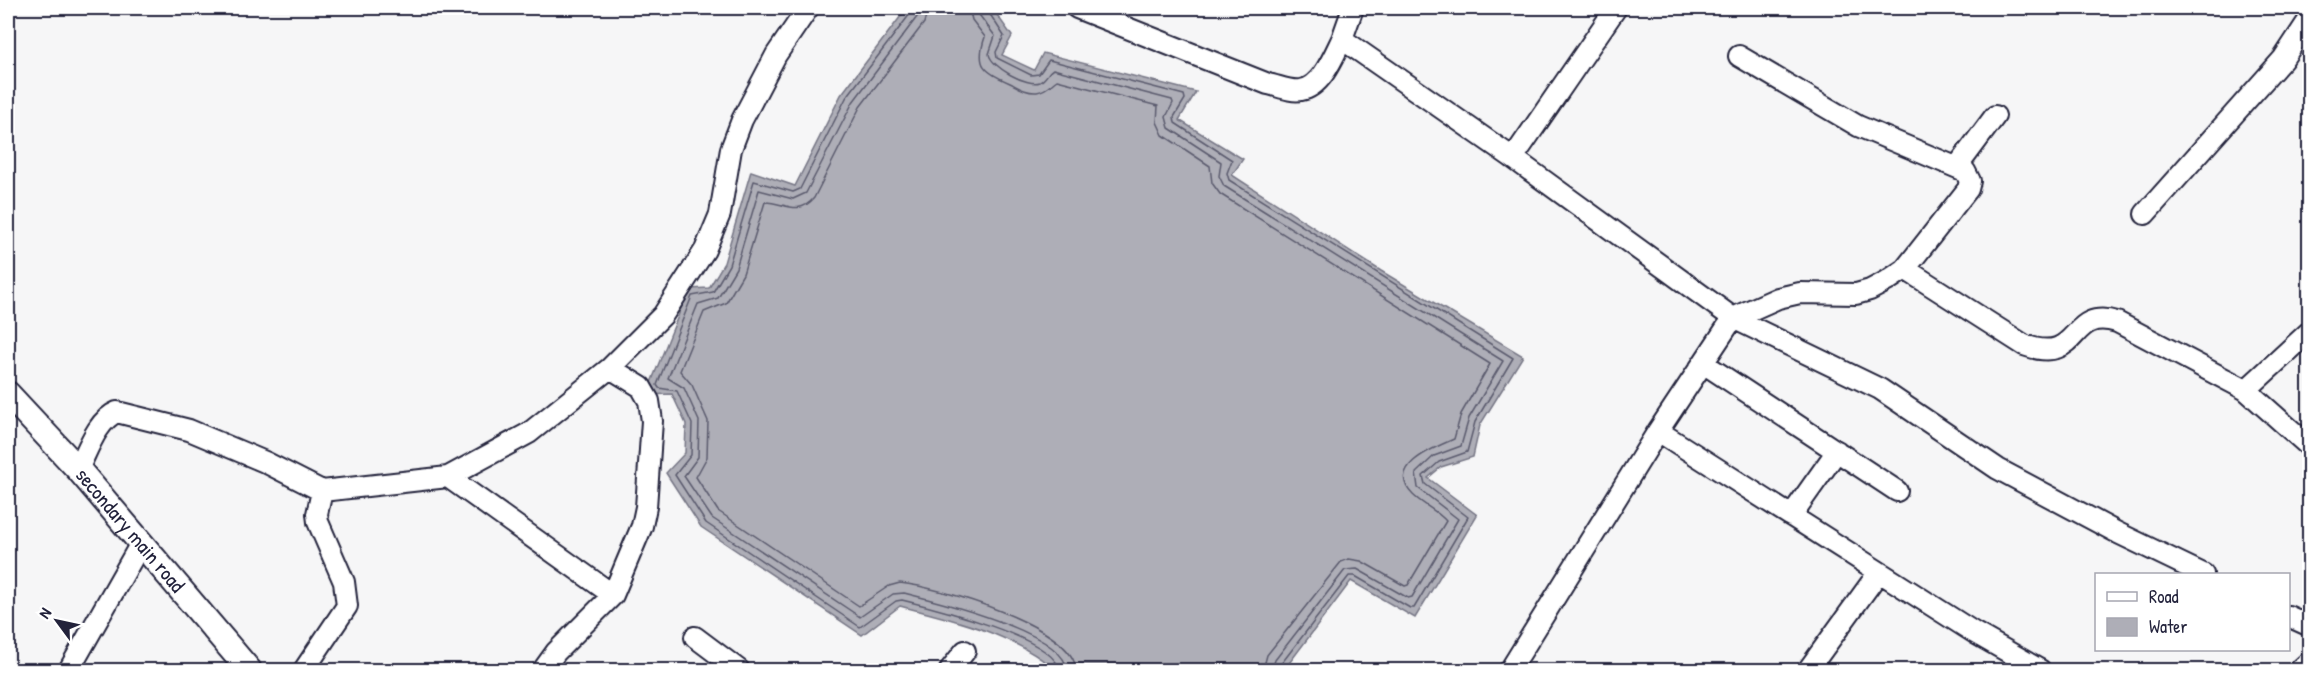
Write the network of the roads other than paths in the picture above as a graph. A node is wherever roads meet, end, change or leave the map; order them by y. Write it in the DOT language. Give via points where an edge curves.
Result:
graph roads {
  1 [pos="808,8"];
  2 [pos="1077,8"];
  3 [pos="1353,8"];
  4 [pos="1616,8"];
  5 [pos="2310,18"];
  6 [pos="1342,39"];
  7 [pos="1739,56"];
  8 [pos="1995,116"];
  9 [pos="1513,158"];
  10 [pos="1957,167"];
  11 [pos="2145,214"];
  12 [pos="1905,268"];
  13 [pos="1733,318"];
  14 [pos="2310,331"];
  15 [pos="1703,363"];
  16 [pos="610,368"];
  17 [pos="2246,390"];
  18 [pos="8,394"];
  19 [pos="1658,431"];
  20 [pos="2310,447"];
  21 [pos="1837,451"];
  22 [pos="78,469"];
  23 [pos="448,477"];
  24 [pos="322,491"];
  25 [pos="1897,491"];
  26 [pos="1791,516"];
  27 [pos="140,545"];
  28 [pos="1879,572"];
  29 [pos="2201,573"];
  30 [pos="613,595"];
  31 [pos="2290,616"];
  32 [pos="2310,626"];
  33 [pos="695,637"];
  34 [pos="965,651"];
  35 [pos="2310,661"];
  36 [pos="69,670"];
  37 [pos="249,670"];
  38 [pos="304,670"];
  39 [pos="543,670"];
  40 [pos="739,670"];
  41 [pos="950,670"];
  42 [pos="1510,670"];
  43 [pos="1808,670"];
  44 [pos="2040,670"];
  45 [pos="2300,670"];
  1 -- 16 [label="street" via="776,55 742,120 731,149 720,214 705,250 663,315"];
  2 -- 6 [label="street" via="1289,89 1302,90 1312,85"];
  3 -- 6 [label="street"];
  4 -- 9 [label="street"];
  5 -- 11 [label="street" via="2283,59"];
  6 -- 9 [label="street"];
  7 -- 10 [label="street" via="1858,126"];
  8 -- 10 [label="street"];
  9 -- 13 [label="street"];
  10 -- 12 [label="street" via="1970,177 1968,189"];
  12 -- 13 [label="street" via="1870,290 1778,298"];
  12 -- 17 [label="street" via="2035,349 2055,351 2085,324 2104,318 2175,350"];
  13 -- 15 [label="street"];
  13 -- 29 [label="street" via="1880,389 1998,469"];
  14 -- 17 [label="street"];
  15 -- 19 [label="street"];
  15 -- 21 [label="street"];
  16 -- 23 [label="street" via="529,434"];
  16 -- 30 [label="street" via="641,387 649,401 652,421 642,526"];
  17 -- 20 [label="street"];
  18 -- 22 [label="main road, secondary main road"];
  19 -- 26 [label="street"];
  19 -- 42 [label="street"];
  21 -- 25 [label="street"];
  21 -- 26 [label="street"];
  22 -- 24 [label="street" via="102,424 117,412 189,430"];
  22 -- 27 [label="main road, secondary main road"];
  23 -- 24 [label="street"];
  23 -- 30 [label="street"];
  24 -- 38 [label="street" via="316,514 345,582 346,606"];
  26 -- 28 [label="street"];
  27 -- 36 [label="street"];
  27 -- 37 [label="main road, secondary main road"];
  28 -- 43 [label="street"];
  28 -- 44 [label="street"];
  30 -- 39 [label="street"];
  31 -- 32 [label="street"];
  33 -- 40 [label="street"];
  34 -- 41 [label="street"];
  35 -- 45 [label="street"];
}
